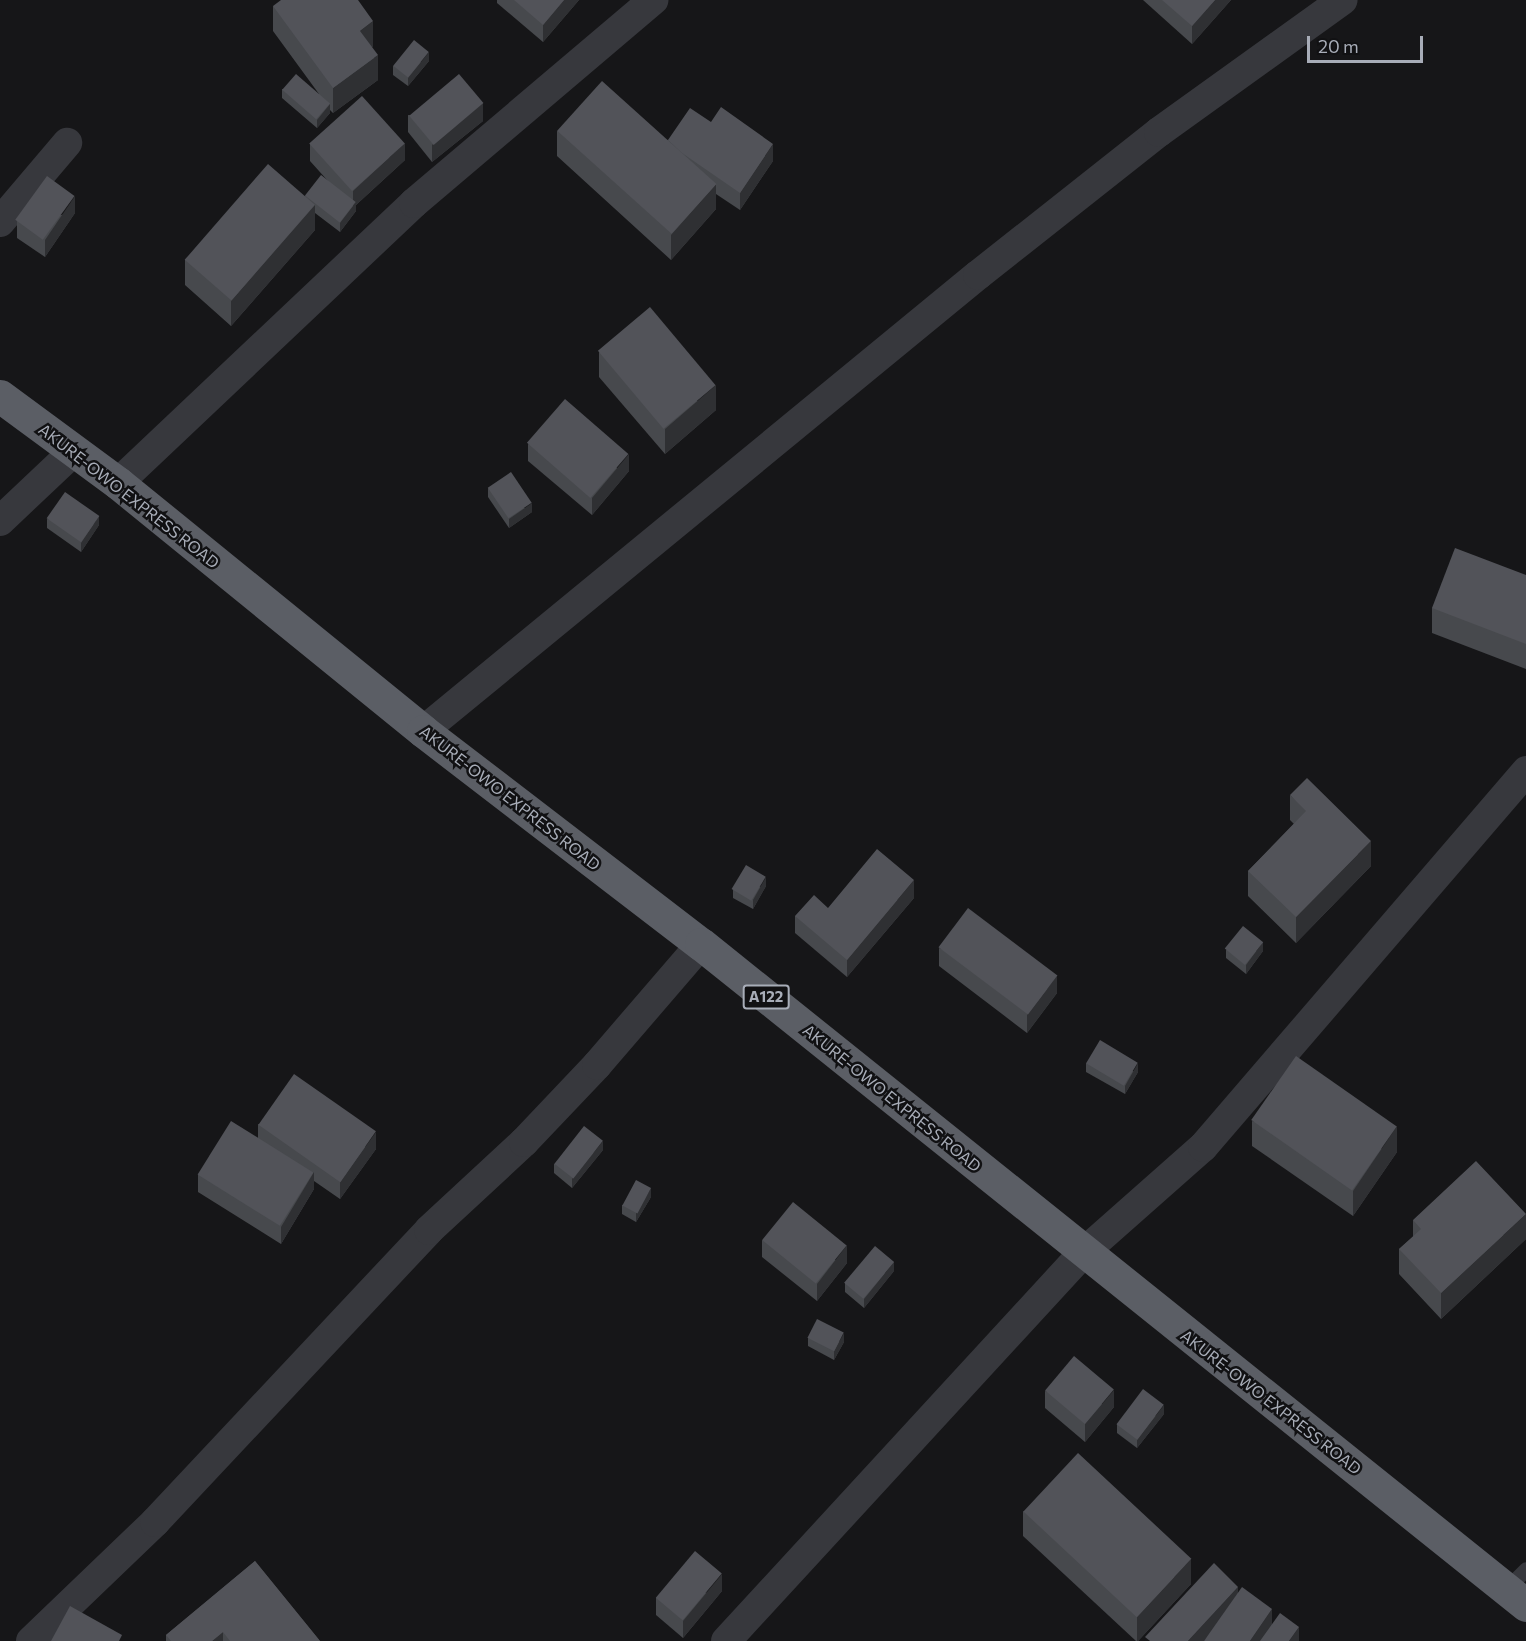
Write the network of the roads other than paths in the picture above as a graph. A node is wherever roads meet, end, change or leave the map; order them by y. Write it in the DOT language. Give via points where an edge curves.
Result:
graph roads {
  1 [pos="653,0"];
  2 [pos="1343,0"];
  3 [pos="67,143"];
  4 [pos="0,222"];
  5 [pos="0,396"];
  6 [pos="72,453"];
  7 [pos="118,483"];
  8 [pos="0,521"];
  9 [pos="423,731"];
  10 [pos="1526,771"];
  11 [pos="701,944"];
  12 [pos="1083,1253"];
  13 [pos="1519,1588"];
  14 [pos="31,1641"];
  15 [pos="726,1641"];
  1 -- 7 [label="street" via="414,203"];
  2 -- 9 [label="street" via="1159,132 978,275"];
  3 -- 4 [label="street"];
  5 -- 6 [label="highway, AKURE-OWO EXPRESS ROAD / A122"];
  6 -- 7 [label="highway, AKURE-OWO EXPRESS ROAD / A122"];
  6 -- 8 [label="street"];
  7 -- 9 [label="highway, AKURE-OWO EXPRESS ROAD / A122"];
  9 -- 11 [label="highway, AKURE-OWO EXPRESS ROAD / A122"];
  10 -- 12 [label="street" via="1203,1147"];
  11 -- 12 [label="highway, AKURE-OWO EXPRESS ROAD / A122"];
  11 -- 14 [label="street" via="597,1065 524,1142 429,1230 155,1522"];
  12 -- 13 [label="highway, AKURE-OWO EXPRESS ROAD / A122"];
  12 -- 15 [label="street"];
}
